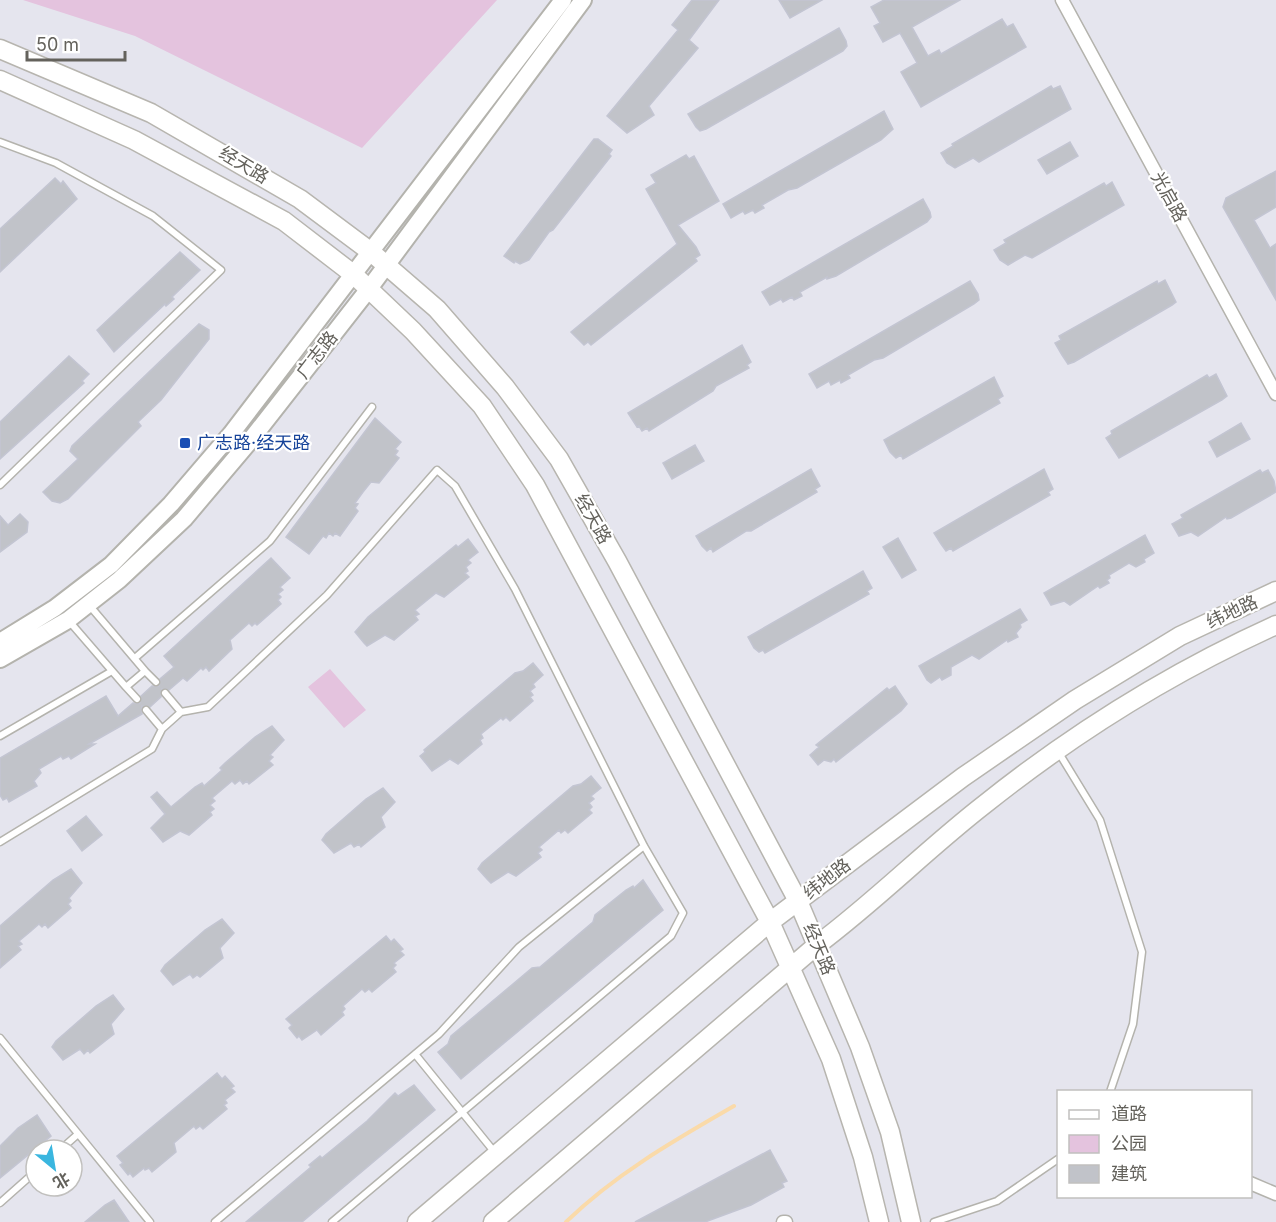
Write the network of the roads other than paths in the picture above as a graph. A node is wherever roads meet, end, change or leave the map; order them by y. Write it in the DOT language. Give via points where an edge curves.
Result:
graph roads {
  1 [pos="563,0"];
  2 [pos="583,0"];
  3 [pos="1062,0"];
  4 [pos="0,49"];
  5 [pos="0,80"];
  6 [pos="0,142"];
  7 [pos="370,252"];
  8 [pos="386,265"];
  9 [pos="353,274"];
  10 [pos="368,290"];
  11 [pos="1276,394"];
  12 [pos="372,407"];
  13 [pos="0,485"];
  14 [pos="1276,591"];
  15 [pos="88,604"];
  16 [pos="68,620"];
  17 [pos="1276,625"];
  18 [pos="0,642"];
  19 [pos="135,658"];
  20 [pos="0,659"];
  21 [pos="146,670"];
  22 [pos="112,671"];
  23 [pos="156,682"];
  24 [pos="126,687"];
  25 [pos="165,693"];
  26 [pos="137,699"];
  27 [pos="146,710"];
  28 [pos="181,712"];
  29 [pos="162,729"];
  30 [pos="0,736"];
  31 [pos="1057,750"];
  32 [pos="0,842"];
  33 [pos="644,846"];
  34 [pos="798,900"];
  35 [pos="770,922"];
  36 [pos="817,945"];
  37 [pos="793,968"];
  38 [pos="0,1038"];
  39 [pos="415,1054"];
  40 [pos="1111,1090"];
  41 [pos="462,1113"];
  42 [pos="78,1134"];
  43 [pos="74,1138"];
  44 [pos="495,1154"];
  45 [pos="1057,1160"];
  46 [pos="24,1182"];
  47 [pos="1252,1183"];
  48 [pos="1276,1194"];
  49 [pos="0,1203"];
  50 [pos="150,1222"];
  51 [pos="215,1222"];
  52 [pos="332,1222"];
  53 [pos="417,1222"];
  54 [pos="493,1222"];
  55 [pos="879,1222"];
  56 [pos="911,1222"];
  57 [pos="934,1222"];
  1 -- 7 [label="street, 广志路"];
  2 -- 8 [label="street, 广志路"];
  3 -- 11 [label="street, 光启路"];
  4 -- 7 [label="main road, 经天路" via="151,113 221,151 300,199"];
  5 -- 9 [label="main road, 经天路" via="204,176 284,221"];
  6 -- 13 [label="lane" via="56,163 153,216 221,270"];
  7 -- 8 [label="main road, 经天路"];
  7 -- 9 [label="street, 广志路"];
  8 -- 10 [label="street, 广志路"];
  8 -- 34 [label="main road, 经天路" via="437,309 505,387 559,459"];
  9 -- 10 [label="main road, 经天路"];
  9 -- 18 [label="street, 广志路" via="231,434 171,504 111,565 55,608"];
  10 -- 15 [label="street, 广志路" via="184,519"];
  10 -- 35 [label="main road, 经天路" via="413,331 482,406 535,484"];
  12 -- 19 [label="lane" via="270,542"];
  14 -- 34 [label="main road, 纬地路" via="1180,636 1075,700 963,777"];
  15 -- 16 [label="street, 广志路"];
  15 -- 19 [label="lane"];
  16 -- 20 [label="street, 广志路"];
  16 -- 22 [label="lane"];
  17 -- 31 [label="main road, 纬地路" via="1142,694"];
  19 -- 21 [label="lane"];
  21 -- 23 [label="lane"];
  21 -- 24 [label="lane"];
  22 -- 24 [label="lane"];
  22 -- 30 [label="lane"];
  24 -- 26 [label="lane"];
  25 -- 28 [label="lane"];
  27 -- 29 [label="lane"];
  28 -- 29 [label="lane"];
  28 -- 33 [label="lane" via="208,707 319,603 437,471 455,486 515,589"];
  29 -- 32 [label="lane" via="152,749"];
  31 -- 36 [label="main road, 纬地路" via="984,804"];
  31 -- 40 [label="lane" via="1100,820 1142,952 1133,1024"];
  33 -- 39 [label="lane" via="519,947 439,1034"];
  33 -- 41 [label="lane" via="683,913 671,936"];
  34 -- 35 [label="main road, 纬地路"];
  34 -- 36 [label="main road, 经天路"];
  35 -- 37 [label="main road, 经天路"];
  35 -- 44 [label="main road, 纬地路"];
  36 -- 37 [label="main road, 纬地路"];
  36 -- 56 [label="main road, 经天路" via="890,1132"];
  37 -- 54 [label="main road, 纬地路"];
  37 -- 55 [label="main road, 经天路" via="831,1059 863,1157"];
  38 -- 42 [label="lane"];
  39 -- 41 [label="lane"];
  39 -- 51 [label="lane"];
  41 -- 44 [label="lane"];
  41 -- 52 [label="lane"];
  42 -- 43 [label="lane"];
  42 -- 50 [label="lane"];
  44 -- 53 [label="main road, 纬地路"];
  45 -- 57 [label="lane" via="997,1201"];
  46 -- 49 [label="lane"];
  47 -- 48 [label="street"];
}
